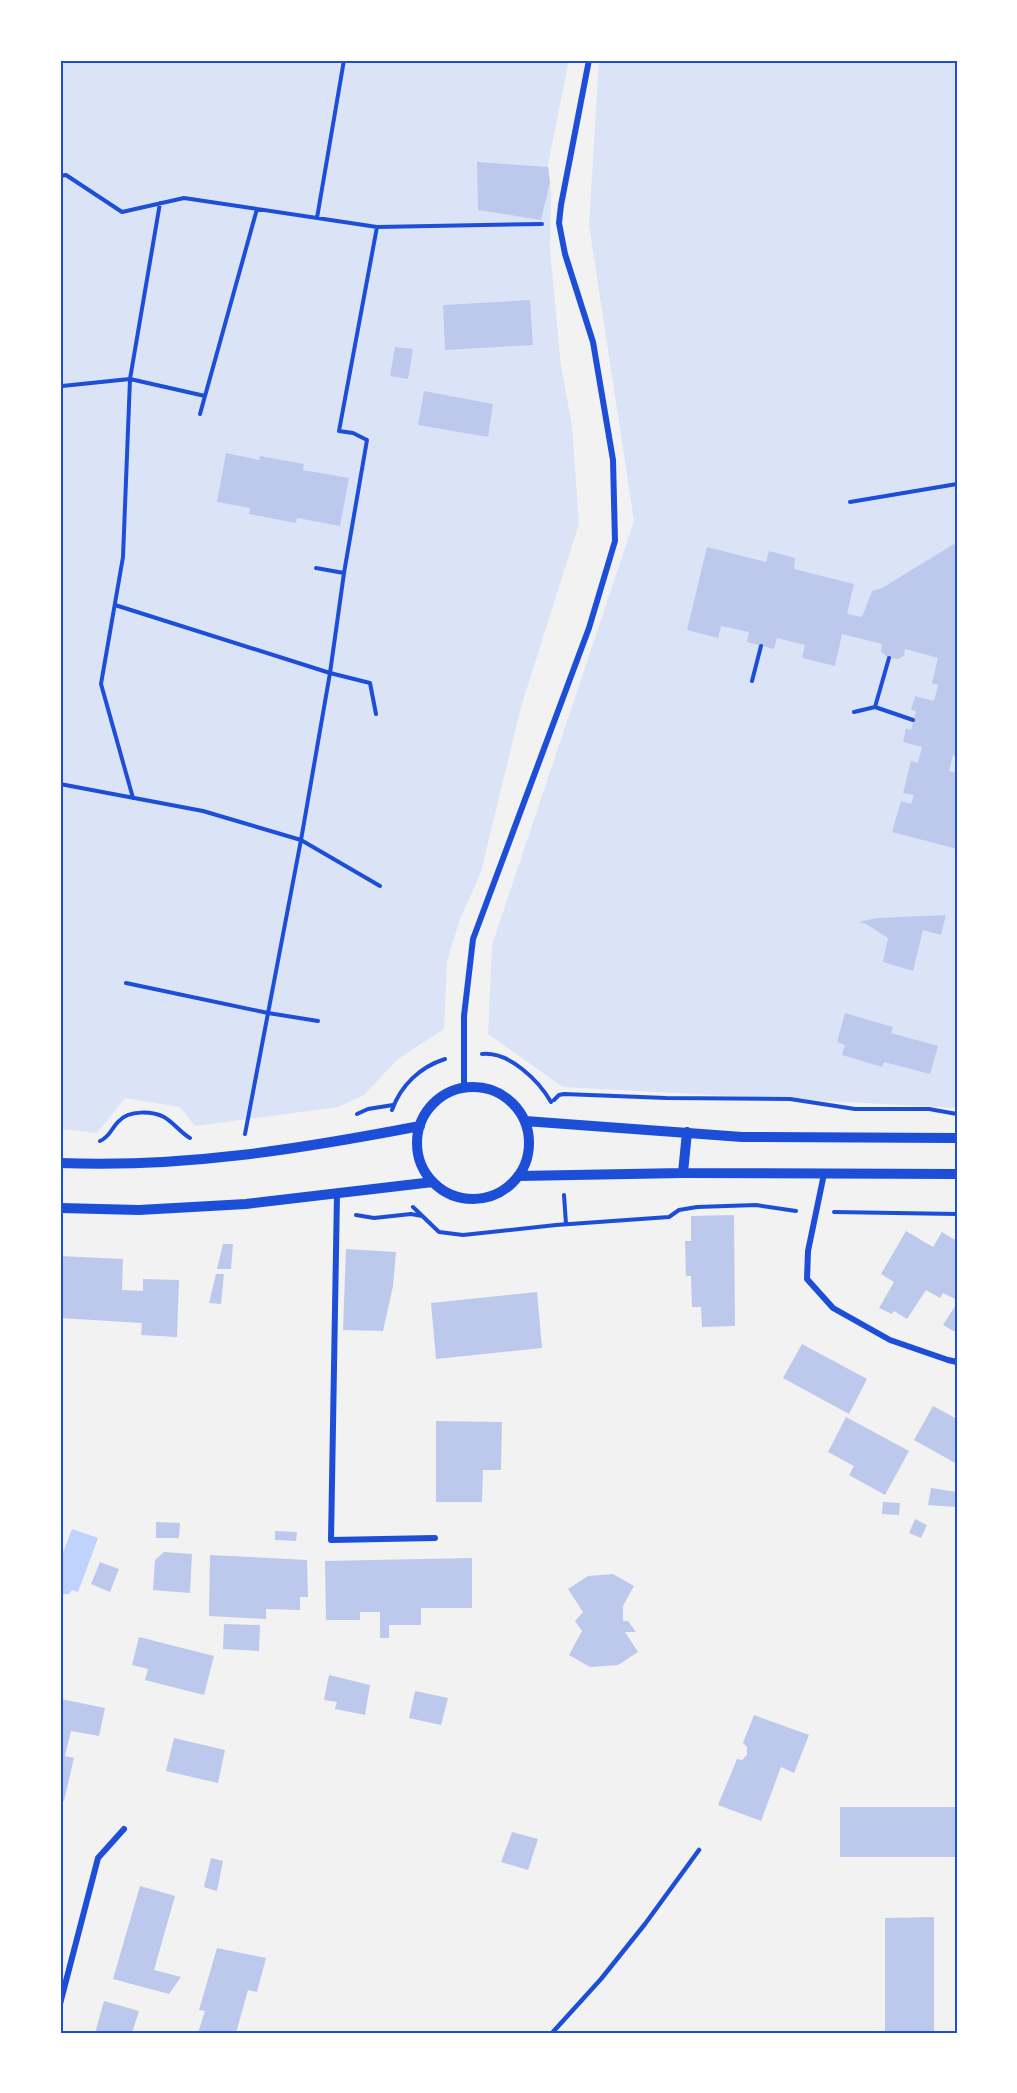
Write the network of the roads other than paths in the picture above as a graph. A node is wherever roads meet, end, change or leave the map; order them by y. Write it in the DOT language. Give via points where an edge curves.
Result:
graph roads {
  1 [pos="589,60"];
  2 [pos="464,1088"];
  3 [pos="525,1121"];
  4 [pos="420,1126"];
  5 [pos="687,1132"];
  6 [pos="957,1138"];
  7 [pos="60,1163"];
  8 [pos="683,1173"];
  9 [pos="824,1174"];
  10 [pos="957,1174"];
  11 [pos="519,1176"];
  12 [pos="433,1182"];
  13 [pos="337,1194"];
  14 [pos="60,1208"];
  15 [pos="957,1362"];
  16 [pos="435,1538"];
  17 [pos="124,1829"];
  18 [pos="699,1850"];
  19 [pos="60,2004"];
  20 [pos="552,2033"];
  1 -- 2 [label="street" via="559,223 593,342 613,460 615,541 589,628 473,939 464,1016"];
  2 -- 3 [label="street" via="500,1094"];
  2 -- 4 [label="street" via="437,1101"];
  3 -- 5 [label="street"];
  3 -- 11 [label="street" via="527,1159"];
  4 -- 7 [label="street" via="292,1150 184,1162"];
  4 -- 12 [label="street" via="419,1156"];
  5 -- 6 [label="street" via="742,1137"];
  5 -- 8 [label="street"];
  8 -- 9 [label="street"];
  8 -- 11 [label="street"];
  9 -- 10 [label="street"];
  9 -- 15 [label="street" via="808,1251 807,1279 833,1308 890,1340"];
  11 -- 12 [label="street" via="493,1196 477,1199 461,1198"];
  12 -- 13 [label="street"];
  13 -- 14 [label="street" via="139,1210"];
  13 -- 16 [label="street" via="331,1540"];
  17 -- 19 [label="street" via="98,1858"];
  18 -- 20 [label="lane" via="601,1979"];
}
